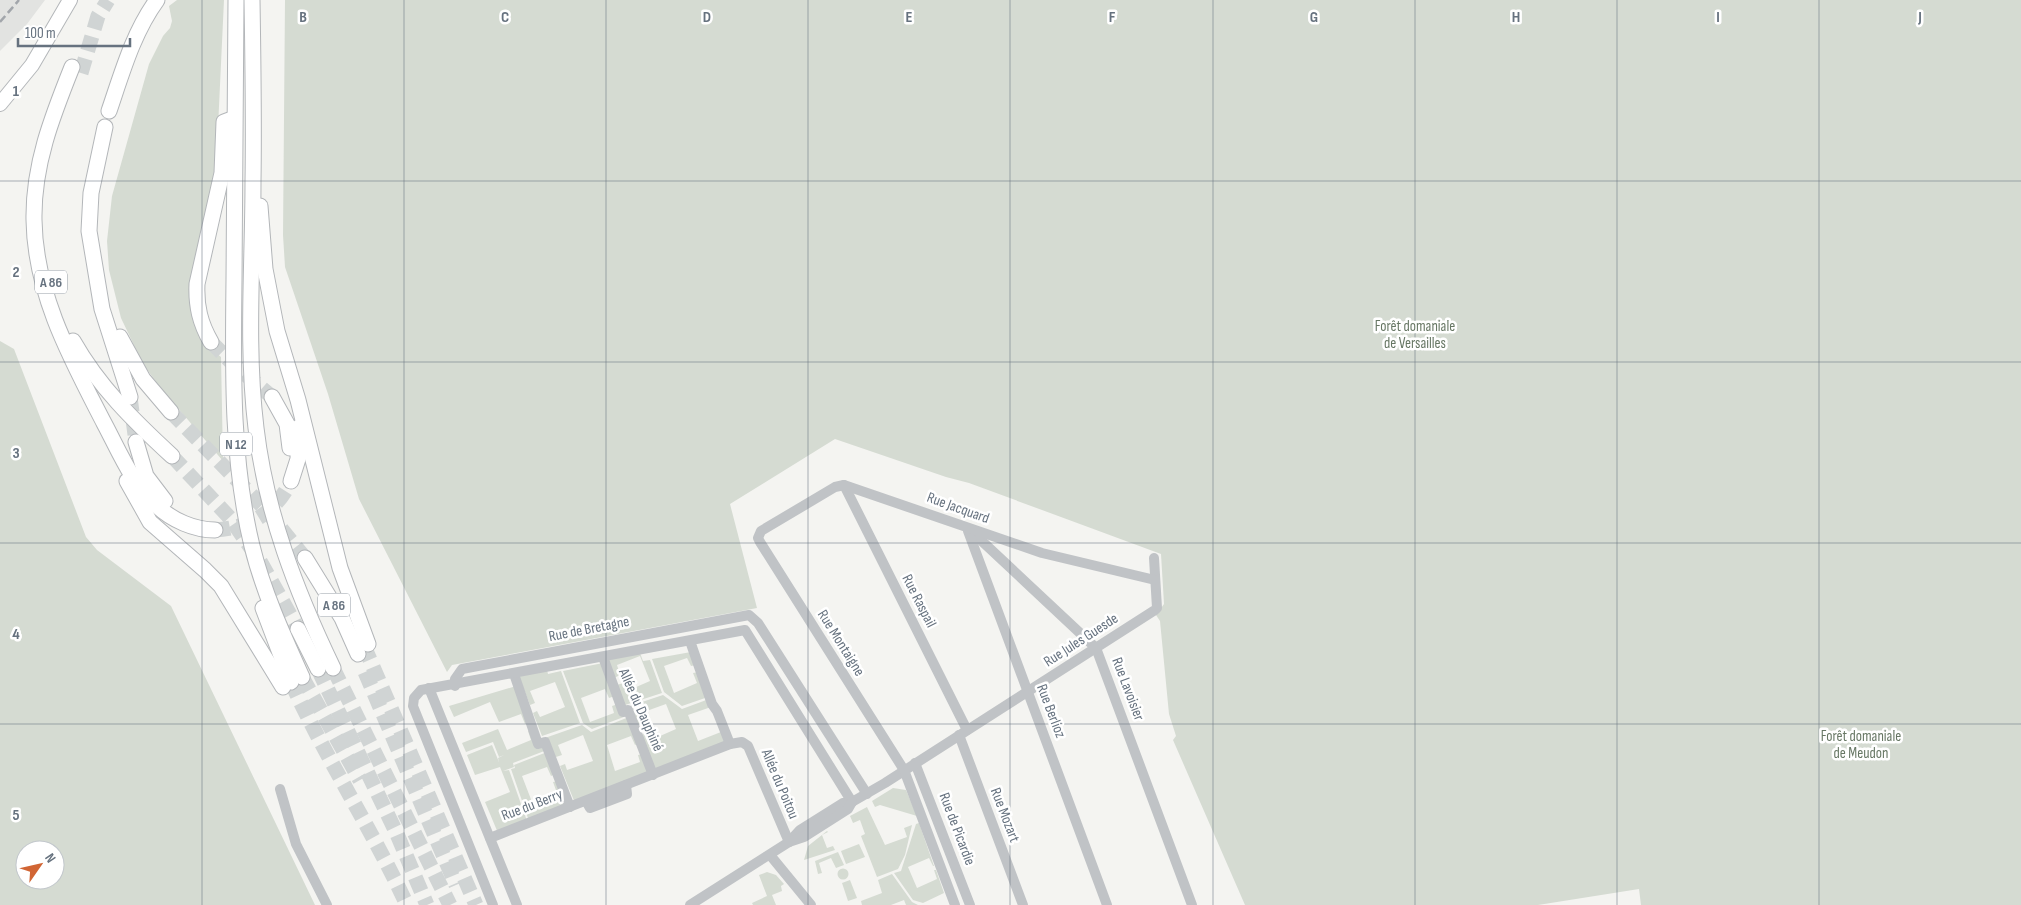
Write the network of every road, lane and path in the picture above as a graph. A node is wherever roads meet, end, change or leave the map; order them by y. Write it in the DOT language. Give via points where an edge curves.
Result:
graph roads {
  1 [pos="70,0"];
  2 [pos="157,0"];
  3 [pos="236,0"];
  4 [pos="252,0"];
  5 [pos="0,104"];
  6 [pos="109,111"];
  7 [pos="234,118"];
  8 [pos="105,127"];
  9 [pos="253,184"];
  10 [pos="94,261"];
  11 [pos="277,331"];
  12 [pos="211,342"];
  13 [pos="82,379"];
  14 [pos="130,397"];
  15 [pos="272,397"];
  16 [pos="171,412"];
  17 [pos="136,442"];
  18 [pos="172,456"];
  19 [pos="844,485"];
  20 [pos="967,528"];
  21 [pos="307,555"];
  22 [pos="1154,558"];
  23 [pos="1155,580"];
  24 [pos="741,615"];
  25 [pos="758,623"];
  26 [pos="298,629"];
  27 [pos="744,630"];
  28 [pos="690,641"];
  29 [pos="1096,648"];
  30 [pos="603,657"];
  31 [pos="514,674"];
  32 [pos="455,686"];
  33 [pos="429,688"];
  34 [pos="1028,692"];
  35 [pos="963,733"];
  36 [pos="730,744"];
  37 [pos="915,763"];
  38 [pos="904,770"];
  39 [pos="653,775"];
  40 [pos="280,789"];
  41 [pos="867,794"];
  42 [pos="852,802"];
  43 [pos="570,807"];
  44 [pos="490,838"];
  45 [pos="789,842"];
  46 [pos="770,855"];
  47 [pos="700,902"];
  48 [pos="328,905"];
  49 [pos="493,905"];
  50 [pos="517,905"];
  51 [pos="690,905"];
  52 [pos="811,905"];
  53 [pos="955,905"];
  54 [pos="970,905"];
  55 [pos="1023,905"];
  56 [pos="1108,905"];
  57 [pos="1192,905"];
  1 -- 5 [label="main road" via="32,65"];
  2 -- 6 [label="highway" via="133,43"];
  3 -- 7 [label="highway, N 12"];
  4 -- 9 [label="highway, N 12"];
  7 -- 12 [label="highway" via="224,122 222,173 197,284 200,319"];
  7 -- 13 [label="highway, N 12" via="234,420 242,494 252,547 266,591 261,601 292,682 220,586 158,531 144,514"];
  8 -- 10 [label="highway" via="92,193 89,231"];
  9 -- 11 [label="highway" via="259,196 265,269"];
  9 -- 26 [label="highway, N 12" via="256,427 280,543 325,668"];
  10 -- 14 [label="highway" via="102,309"];
  10 -- 16 [label="highway" via="106,304 131,359"];
  11 -- 15 [label="highway" via="299,426 298,459 288,478 289,432 283,413"];
  11 -- 21 [label="highway, A 86" via="363,648 342,618"];
  13 -- 17 [label="highway" via="127,467 148,498 172,518 192,526 215,525 182,512 159,495 146,476"];
  13 -- 18 [label="highway, A 86" via="55,321 44,288 36,253 34,219 43,144 77,70 47,168 44,238 52,284 64,322 90,369 128,416"];
  19 -- 20 [label="street, Rue Jacquard"];
  19 -- 35 [label="street, Rue Raspail"];
  19 -- 38 [label="street, Rue Montaigne" via="835,487 761,531 758,538"];
  20 -- 23 [label="street, Rue Jacquard" via="1042,553"];
  20 -- 29 [label="street, Rue Lavoisier"];
  20 -- 34 [label="street, Rue Berlioz"];
  22 -- 23 [label="street, Rue Jules Guesde"];
  23 -- 29 [label="street, Rue Jules Guesde" via="1155,610"];
  24 -- 25 [label="street" via="749,615"];
  24 -- 27 [label="street"];
  24 -- 32 [label="street, Rue de Bretagne" via="462,669 455,679"];
  25 -- 27 [label="street, Rue de Bretagne"];
  25 -- 41 [label="street"];
  27 -- 28 [label="street, Rue de Bretagne"];
  27 -- 42 [label="street"];
  28 -- 30 [label="street, Rue de Bretagne"];
  28 -- 36 [label="street"];
  29 -- 34 [label="street, Rue Jules Guesde"];
  29 -- 57 [label="street, Rue Lavoisier"];
  30 -- 31 [label="street, Rue de Bretagne"];
  30 -- 39 [label="street, Allée du Dauphiné" via="623,712 628,710"];
  31 -- 32 [label="street, Rue de Bretagne"];
  31 -- 43 [label="street" via="538,744 545,742"];
  32 -- 33 [label="street, Rue de Bretagne"];
  33 -- 44 [label="street"];
  33 -- 49 [label="street" via="416,693 414,706"];
  34 -- 35 [label="street, Rue Jules Guesde"];
  34 -- 56 [label="street, Rue Berlioz"];
  35 -- 37 [label="street, Rue Jules Guesde"];
  35 -- 55 [label="street, Rue Mozart"];
  36 -- 39 [label="street, Rue du Berry"];
  36 -- 45 [label="street, Allée du Poitou" via="742,742 748,746"];
  37 -- 38 [label="street, Rue Jules Guesde"];
  37 -- 54 [label="street, Rue de Picardie"];
  38 -- 41 [label="street, Rue Jules Guesde"];
  38 -- 53 [label="street, Rue Montaigne"];
  39 -- 43 [label="street, Rue du Berry"];
  40 -- 48 [label="street" via="296,844"];
  41 -- 42 [label="street, Rue Jules Guesde"];
  42 -- 45 [label="street, Rue Jules Guesde" via="848,810 804,837"];
  43 -- 44 [label="street, Rue du Berry"];
  44 -- 50 [label="street"];
  45 -- 46 [label="street, Rue Jules Guesde"];
  46 -- 47 [label="street, Rue Jules Guesde"];
  46 -- 52 [label="street"];
  47 -- 51 [label="street, Rue Jules Guesde"];
}
